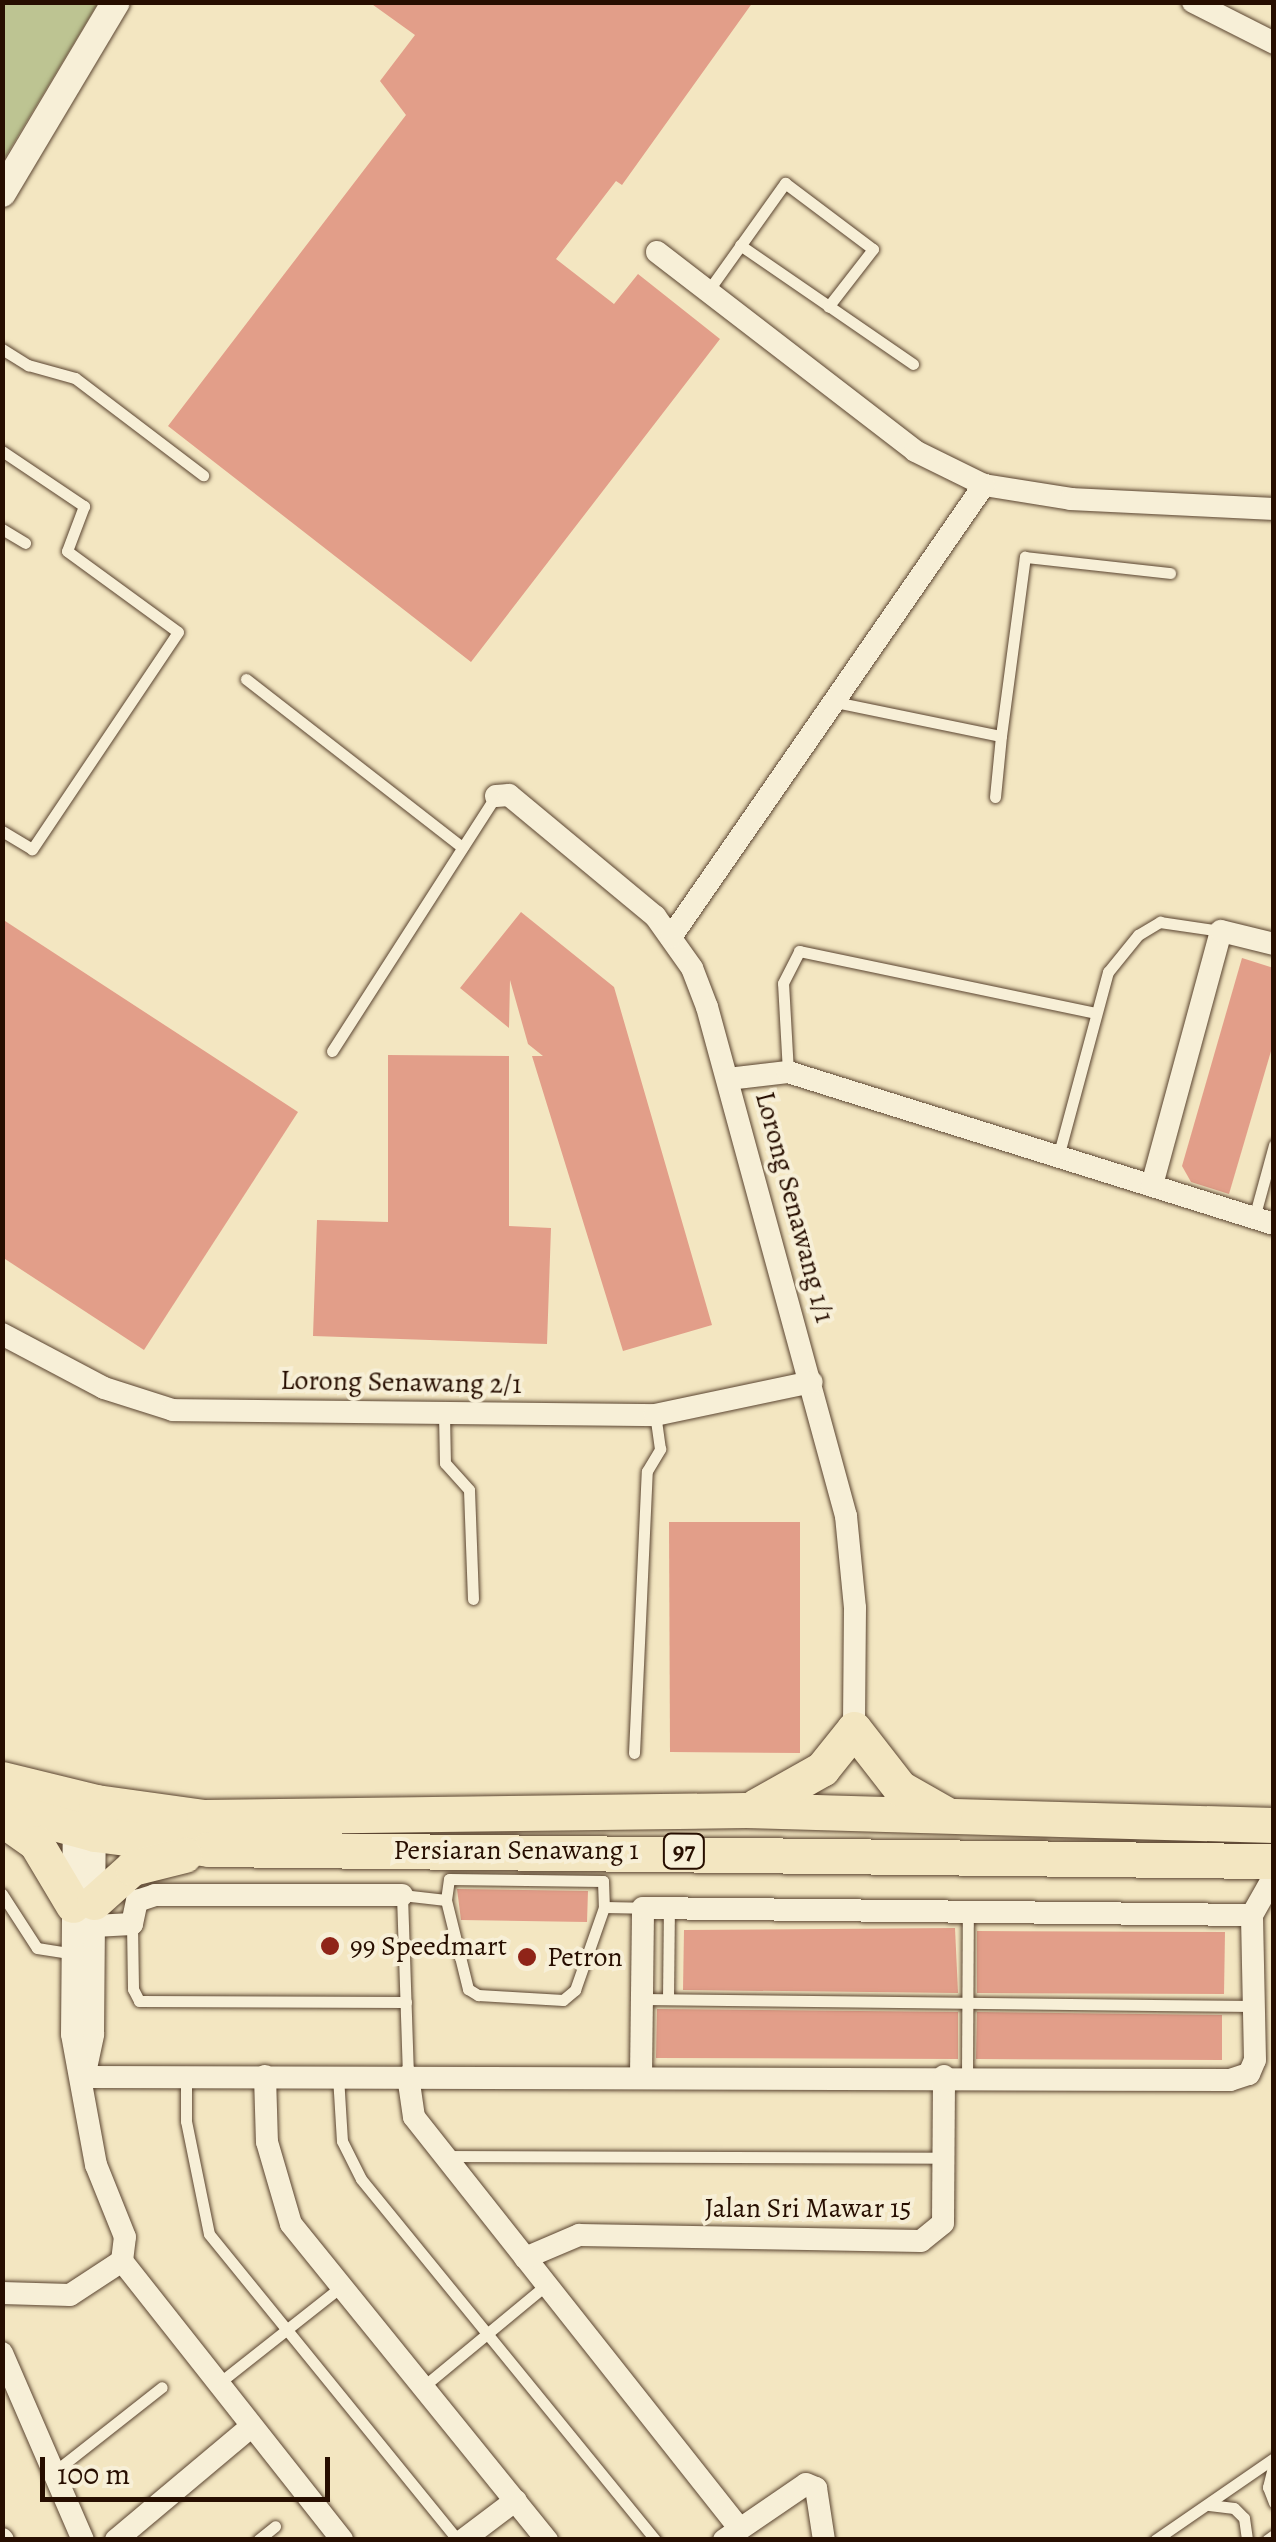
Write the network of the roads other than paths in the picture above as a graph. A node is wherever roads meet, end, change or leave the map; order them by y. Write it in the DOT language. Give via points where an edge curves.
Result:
graph roads {
  1 [pos="116,2"];
  2 [pos="1193,2"];
  3 [pos="1274,42"];
  4 [pos="2,193"];
  5 [pos="740,245"];
  6 [pos="657,252"];
  7 [pos="708,291"];
  8 [pos="828,307"];
  9 [pos="2,348"];
  10 [pos="914,364"];
  11 [pos="2,451"];
  12 [pos="202,475"];
  13 [pos="984,486"];
  14 [pos="1274,508"];
  15 [pos="2,529"];
  16 [pos="24,542"];
  17 [pos="1170,573"];
  18 [pos="246,679"];
  19 [pos="834,702"];
  20 [pos="1001,736"];
  21 [pos="496,796"];
  22 [pos="995,797"];
  23 [pos="2,831"];
  24 [pos="462,847"];
  25 [pos="1221,930"];
  26 [pos="671,937"];
  27 [pos="1274,944"];
  28 [pos="1095,1012"];
  29 [pos="332,1051"];
  30 [pos="788,1072"];
  31 [pos="728,1079"];
  32 [pos="1274,1145"];
  33 [pos="1058,1158"];
  34 [pos="1152,1185"];
  35 [pos="1264,1221"];
  36 [pos="2,1334"];
  37 [pos="812,1382"];
  38 [pos="444,1412"];
  39 [pos="655,1415"];
  40 [pos="473,1599"];
  41 [pos="854,1729"];
  42 [pos="634,1753"];
  43 [pos="2,1779"];
  44 [pos="2,1809"];
  45 [pos="746,1810"];
  46 [pos="947,1814"];
  47 [pos="85,1816"];
  48 [pos="2,1819"];
  49 [pos="1272,1825"];
  50 [pos="209,1849"];
  51 [pos="1274,1861"];
  52 [pos="466,1864"];
  53 [pos="579,1865"];
  54 [pos="1274,1876"];
  55 [pos="2,1894"];
  56 [pos="402,1894"];
  57 [pos="446,1900"];
  58 [pos="604,1907"];
  59 [pos="642,1908"];
  60 [pos="668,1908"];
  61 [pos="87,1911"];
  62 [pos="968,1912"];
  63 [pos="1252,1915"];
  64 [pos="132,1924"];
  65 [pos="73,1954"];
  66 [pos="642,1999"];
  67 [pos="668,1999"];
  68 [pos="406,2002"];
  69 [pos="967,2003"];
  70 [pos="1254,2006"];
  71 [pos="84,2076"];
  72 [pos="186,2076"];
  73 [pos="265,2076"];
  74 [pos="338,2076"];
  75 [pos="408,2076"];
  76 [pos="641,2076"];
  77 [pos="956,2076"];
  78 [pos="444,2156"];
  79 [pos="944,2158"];
  80 [pos="525,2258"];
  81 [pos="122,2261"];
  82 [pos="546,2285"];
  83 [pos="342,2286"];
  84 [pos="2,2293"];
  85 [pos="284,2332"];
  86 [pos="485,2336"];
  87 [pos="2,2353"];
  88 [pos="218,2383"];
  89 [pos="424,2386"];
  90 [pos="162,2387"];
  91 [pos="252,2426"];
  92 [pos="1274,2460"];
  93 [pos="54,2472"];
  94 [pos="516,2500"];
  95 [pos="1274,2503"];
  96 [pos="1205,2506"];
  97 [pos="275,2526"];
  98 [pos="732,2534"];
  99 [pos="1274,2535"];
  100 [pos="84,2540"];
  101 [pos="116,2540"];
  102 [pos="258,2540"];
  103 [pos="342,2540"];
  104 [pos="460,2540"];
  105 [pos="547,2540"];
  106 [pos="655,2540"];
  107 [pos="824,2540"];
  108 [pos="1155,2540"];
  109 [pos="1247,2540"];
  110 [pos="1267,2540"];
  1 -- 4 [label="street"];
  2 -- 3 [label="street"];
  5 -- 7 [label="lane"];
  5 -- 8 [label="lane"];
  5 -- 8 [label="lane" via="784,183 873,249"];
  6 -- 7 [label="street"];
  7 -- 13 [label="street" via="915,451"];
  8 -- 10 [label="lane"];
  9 -- 12 [label="lane" via="28,365 75,378"];
  11 -- 23 [label="lane" via="84,506 67,551 178,632 32,849"];
  13 -- 14 [label="street" via="1071,499"];
  13 -- 19 [label="street"];
  15 -- 16 [label="lane"];
  17 -- 20 [label="lane" via="1025,557"];
  18 -- 24 [label="lane"];
  19 -- 20 [label="lane"];
  19 -- 26 [label="street"];
  20 -- 22 [label="lane"];
  21 -- 24 [label="lane"];
  21 -- 26 [label="street, Lorong Senawang 1/1" via="509,795 655,916"];
  24 -- 29 [label="lane"];
  25 -- 27 [label="street"];
  25 -- 28 [label="lane" via="1180,920 1138,935 1108,972"];
  25 -- 34 [label="street"];
  26 -- 31 [label="street, Lorong Senawang 1/1" via="692,968"];
  28 -- 30 [label="lane" via="799,951 783,983"];
  28 -- 33 [label="lane"];
  30 -- 31 [label="street"];
  30 -- 33 [label="street"];
  31 -- 37 [label="street, Lorong Senawang 1/1"];
  32 -- 35 [label="lane"];
  33 -- 34 [label="street"];
  34 -- 35 [label="street"];
  36 -- 38 [label="street, Lorong Senawang 2/1" via="104,1388 173,1410"];
  37 -- 39 [label="street, Lorong Senawang 2/1"];
  37 -- 41 [label="street, Lorong Senawang 1/1" via="848,1528"];
  38 -- 39 [label="street, Lorong Senawang 2/1"];
  38 -- 40 [label="lane" via="445,1463 469,1490"];
  39 -- 42 [label="lane" via="660,1450 647,1471"];
  41 -- 45 [label="main road" via="803,1784"];
  41 -- 46 [label="main road" via="900,1788"];
  43 -- 47 [label="main road, Persiaran Senawang 1 / 97"];
  44 -- 47 [label="main road, Persiaran Senawang 1 / 97"];
  45 -- 46 [label="main road, Persiaran Senawang 1 / 97"];
  45 -- 47 [label="main road, Persiaran Senawang 1 / 97"];
  46 -- 49 [label="main road, Persiaran Senawang 1 / 97"];
  47 -- 50 [label="main road, Persiaran Senawang 1 / 97"];
  47 -- 61 [label="street"];
  48 -- 61 [label="main road" via="36,1843"];
  50 -- 52 [label="main road, Persiaran Senawang 1 / 97"];
  50 -- 61 [label="main road" via="132,1868"];
  51 -- 53 [label="main road, Persiaran Senawang 1 / 97"];
  52 -- 53 [label="main road, Persiaran Senawang 1 / 97"];
  52 -- 57 [label="lane" via="449,1879"];
  53 -- 58 [label="lane" via="603,1881"];
  54 -- 63 [label="street"];
  55 -- 65 [label="lane" via="37,1948"];
  56 -- 57 [label="lane"];
  56 -- 64 [label="street" via="154,1895 137,1901"];
  56 -- 68 [label="lane"];
  57 -- 58 [label="lane" via="468,1989 564,2000 576,1990"];
  58 -- 59 [label="lane"];
  59 -- 60 [label="street"];
  59 -- 66 [label="street"];
  60 -- 62 [label="street"];
  60 -- 67 [label="lane"];
  61 -- 64 [label="street"];
  61 -- 65 [label="street"];
  61 -- 71 [label="street" via="92,2034"];
  62 -- 63 [label="street"];
  62 -- 69 [label="lane"];
  63 -- 70 [label="street"];
  64 -- 68 [label="lane" via="132,1989 139,2001"];
  65 -- 71 [label="street" via="72,2034"];
  66 -- 67 [label="lane"];
  66 -- 76 [label="street"];
  67 -- 69 [label="lane"];
  68 -- 75 [label="lane"];
  69 -- 70 [label="lane"];
  69 -- 77 [label="lane"];
  70 -- 77 [label="street" via="1255,2060 1249,2074 1230,2080"];
  71 -- 72 [label="street"];
  71 -- 81 [label="street" via="96,2164 124,2237"];
  72 -- 73 [label="street"];
  72 -- 85 [label="lane" via="186,2121 208,2234"];
  73 -- 74 [label="street"];
  73 -- 83 [label="street" via="275,2188 291,2224"];
  74 -- 75 [label="street"];
  74 -- 86 [label="lane" via="347,2156"];
  75 -- 76 [label="street"];
  75 -- 78 [label="street" via="414,2117"];
  76 -- 77 [label="street"];
  77 -- 79 [label="street, Jalan Sri Mawar 15"];
  78 -- 79 [label="lane"];
  78 -- 80 [label="street"];
  79 -- 80 [label="street, Jalan Sri Mawar 15" via="943,2223 921,2241 579,2235"];
  80 -- 82 [label="street"];
  81 -- 84 [label="street" via="70,2296"];
  81 -- 88 [label="street"];
  82 -- 86 [label="lane"];
  82 -- 98 [label="street"];
  83 -- 85 [label="lane"];
  83 -- 89 [label="street"];
  85 -- 88 [label="lane"];
  85 -- 104 [label="lane"];
  86 -- 89 [label="lane"];
  86 -- 106 [label="lane"];
  87 -- 93 [label="street"];
  88 -- 91 [label="street"];
  89 -- 94 [label="street"];
  90 -- 93 [label="lane"];
  91 -- 101 [label="street"];
  91 -- 103 [label="street"];
  92 -- 95 [label="lane" via="1268,2487"];
  92 -- 96 [label="lane"];
  93 -- 100 [label="street"];
  94 -- 104 [label="street"];
  94 -- 105 [label="street"];
  96 -- 108 [label="lane"];
  96 -- 109 [label="lane" via="1234,2508 1244,2518"];
  97 -- 102 [label="lane"];
  98 -- 107 [label="street" via="806,2484 816,2488"];
  99 -- 110 [label="lane"];
}
